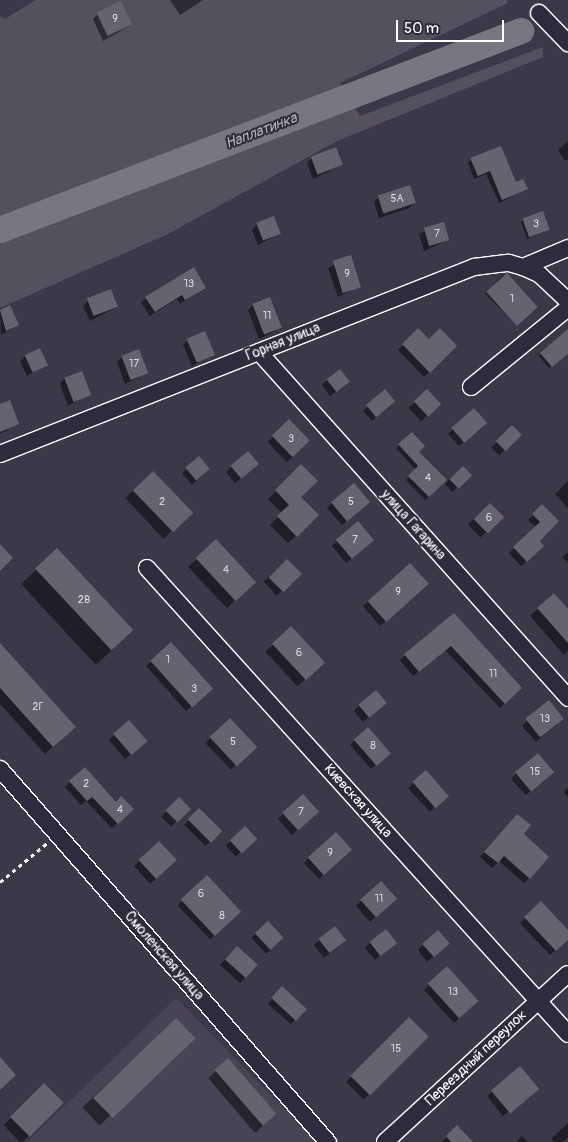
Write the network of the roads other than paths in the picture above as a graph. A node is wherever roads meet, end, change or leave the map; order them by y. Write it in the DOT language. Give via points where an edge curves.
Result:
graph roads {
  1 [pos="539,13"];
  2 [pos="568,42"];
  3 [pos="568,248"];
  4 [pos="523,267"];
  5 [pos="568,301"];
  6 [pos="568,308"];
  7 [pos="259,352"];
  8 [pos="471,387"];
  9 [pos="0,454"];
  10 [pos="147,568"];
  11 [pos="568,698"];
  12 [pos="0,769"];
  13 [pos="568,974"];
  14 [pos="539,1001"];
  15 [pos="568,1034"];
  16 [pos="328,1142"];
  17 [pos="385,1142"];
  1 -- 2 [label="street"];
  3 -- 4 [label="street"];
  4 -- 5 [label="street" via="538,274"];
  4 -- 7 [label="street, Горная улица" via="494,263 442,276"];
  6 -- 8 [label="street"];
  7 -- 9 [label="street, Горная улица"];
  7 -- 11 [label="street, улица Гагарина"];
  10 -- 14 [label="street, Киевская улица"];
  12 -- 16 [label="street, Смоленская улица"];
  13 -- 14 [label="street, Переездный переулок"];
  14 -- 15 [label="street, Киевская улица"];
  14 -- 17 [label="street, Переездный переулок"];
}
